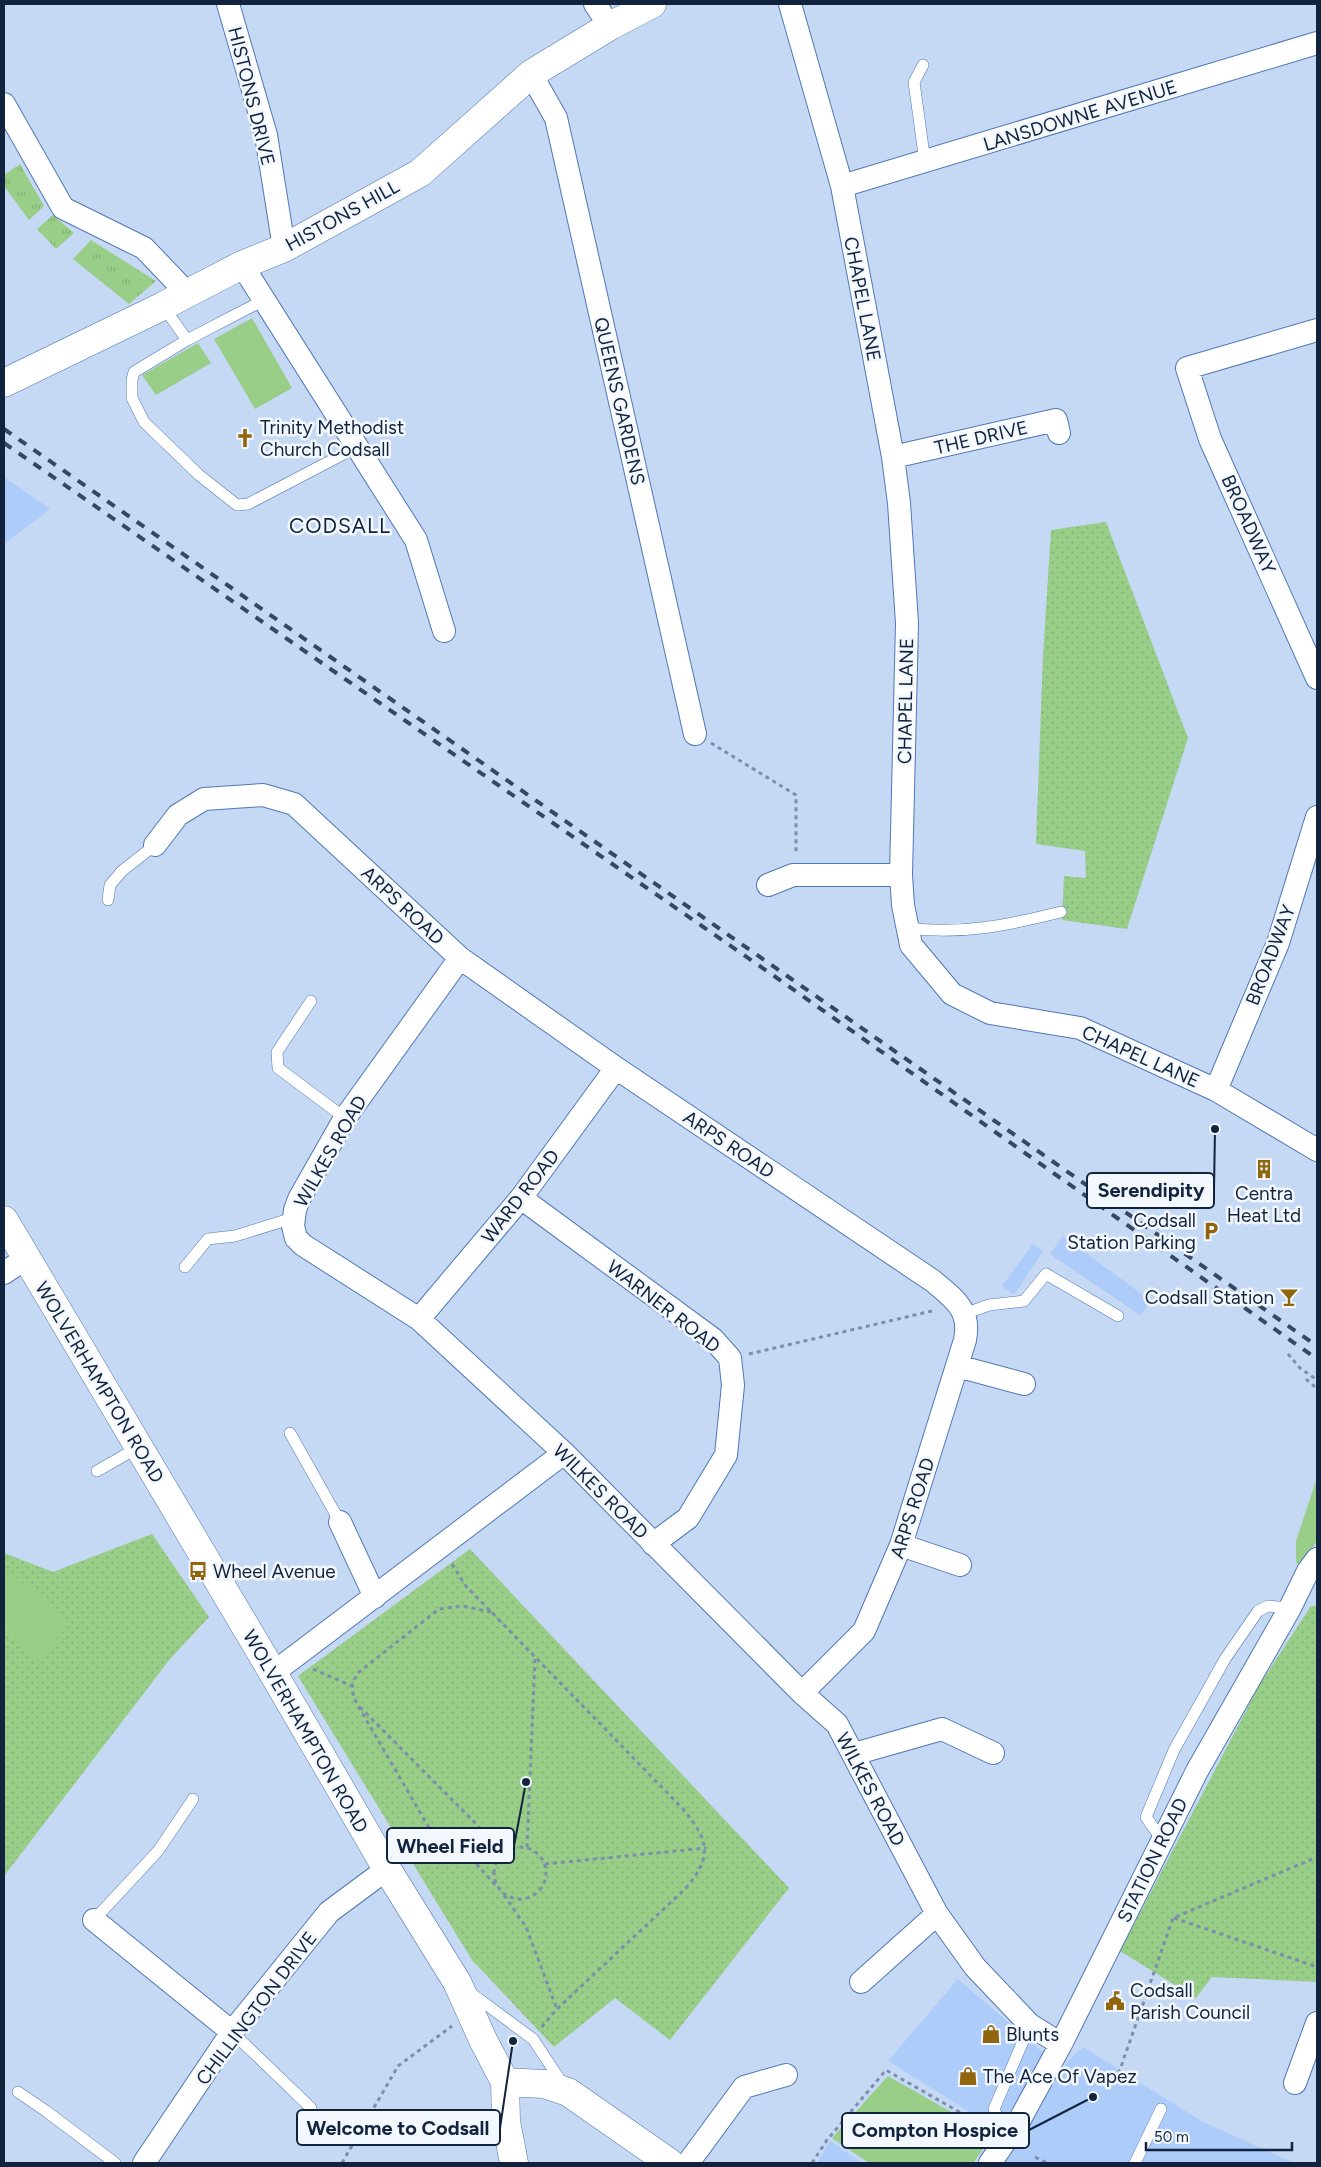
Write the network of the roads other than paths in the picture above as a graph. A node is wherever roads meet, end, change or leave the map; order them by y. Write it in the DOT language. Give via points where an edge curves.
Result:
graph roads {
  1 [pos="228,4"];
  2 [pos="595,4"];
  3 [pos="652,4"];
  4 [pos="790,4"];
  5 [pos="610,26"];
  6 [pos="1317,43"];
  7 [pos="924,66"];
  8 [pos="532,74"];
  9 [pos="4,104"];
  10 [pos="925,162"];
  11 [pos="842,186"];
  12 [pos="284,248"];
  13 [pos="242,265"];
  14 [pos="188,294"];
  15 [pos="262,301"];
  16 [pos="163,306"];
  17 [pos="1317,330"];
  18 [pos="187,340"];
  19 [pos="4,383"];
  20 [pos="1059,433"];
  21 [pos="356,447"];
  22 [pos="893,457"];
  23 [pos="444,630"];
  24 [pos="1317,678"];
  25 [pos="695,734"];
  26 [pos="1317,817"];
  27 [pos="155,845"];
  28 [pos="901,875"];
  29 [pos="768,884"];
  30 [pos="108,900"];
  31 [pos="1061,912"];
  32 [pos="908,928"];
  33 [pos="460,958"];
  34 [pos="311,1001"];
  35 [pos="616,1068"];
  36 [pos="1216,1090"];
  37 [pos="345,1118"];
  38 [pos="1317,1150"];
  39 [pos="521,1198"];
  40 [pos="293,1218"];
  41 [pos="4,1220"];
  42 [pos="26,1258"];
  43 [pos="184,1267"];
  44 [pos="4,1273"];
  45 [pos="962,1309"];
  46 [pos="1118,1316"];
  47 [pos="419,1319"];
  48 [pos="957,1366"];
  49 [pos="1024,1384"];
  50 [pos="290,1433"];
  51 [pos="138,1447"];
  52 [pos="564,1453"];
  53 [pos="97,1471"];
  54 [pos="340,1522"];
  55 [pos="653,1544"];
  56 [pos="901,1545"];
  57 [pos="960,1565"];
  58 [pos="1314,1570"];
  59 [pos="375,1597"];
  60 [pos="1290,1608"];
  61 [pos="283,1666"];
  62 [pos="802,1693"];
  63 [pos="993,1753"];
  64 [pos="854,1754"];
  65 [pos="193,1799"];
  66 [pos="1162,1840"];
  67 [pos="386,1869"];
  68 [pos="937,1914"];
  69 [pos="94,1920"];
  70 [pos="457,1982"];
  71 [pos="861,1982"];
  72 [pos="1317,2023"];
  73 [pos="1030,2025"];
  74 [pos="232,2032"];
  75 [pos="1061,2044"];
  76 [pos="786,2076"];
  77 [pos="505,2082"];
  78 [pos="1295,2083"];
  79 [pos="18,2092"];
  80 [pos="568,2092"];
  81 [pos="1161,2108"];
  82 [pos="315,2134"];
  83 [pos="1007,2139"];
  84 [pos="114,2163"];
  85 [pos="144,2163"];
  86 [pos="514,2163"];
  87 [pos="670,2163"];
  88 [pos="688,2163"];
  89 [pos="990,2163"];
  90 [pos="1135,2163"];
  1 -- 12 [label="street, HISTONS DRIVE" via="266,135"];
  2 -- 5 [label="street"];
  3 -- 5 [label="street, HISTONS HILL"];
  4 -- 11 [label="street, CHAPEL LANE"];
  5 -- 8 [label="street, HISTONS HILL"];
  6 -- 10 [label="street, LANSDOWNE AVENUE"];
  7 -- 10 [label="lane" via="914,82"];
  8 -- 12 [label="street, HISTONS HILL" via="420,173"];
  8 -- 25 [label="street, QUEENS GARDENS" via="556,118"];
  9 -- 14 [label="street" via="64,208 144,248"];
  10 -- 11 [label="street, LANSDOWNE AVENUE"];
  11 -- 22 [label="street, CHAPEL LANE"];
  12 -- 13 [label="street, HISTONS HILL"];
  13 -- 14 [label="street, HISTONS HILL"];
  13 -- 15 [label="street"];
  14 -- 16 [label="street, HISTONS HILL"];
  15 -- 18 [label="lane"];
  15 -- 21 [label="street"];
  16 -- 18 [label="lane"];
  16 -- 19 [label="street, HISTONS HILL"];
  17 -- 24 [label="street, BROADWAY" via="1186,368 1210,439"];
  18 -- 21 [label="lane" via="134,372 132,398 144,422 199,475 237,505 248,504"];
  20 -- 22 [label="street, THE DRIVE" via="1056,420"];
  21 -- 23 [label="street" via="416,540"];
  22 -- 28 [label="street, CHAPEL LANE" via="907,623"];
  26 -- 36 [label="street, BROADWAY" via="1278,943"];
  27 -- 30 [label="lane" via="110,885"];
  27 -- 33 [label="street, ARPS ROAD" via="178,816 204,799 264,795 294,804"];
  28 -- 29 [label="street" via="793,875"];
  28 -- 32 [label="street, CHAPEL LANE"];
  31 -- 32 [label="lane" via="998,928 932,931"];
  32 -- 36 [label="street, CHAPEL LANE" via="911,945 952,994 990,1013 1080,1028"];
  33 -- 35 [label="street, ARPS ROAD"];
  33 -- 37 [label="street, WILKES ROAD"];
  34 -- 37 [label="lane" via="277,1052 278,1068"];
  35 -- 39 [label="street, WARD ROAD"];
  35 -- 45 [label="street, ARPS ROAD" via="933,1281"];
  36 -- 38 [label="street, CHAPEL LANE"];
  37 -- 40 [label="street, WILKES ROAD" via="299,1199"];
  39 -- 47 [label="street, WARD ROAD"];
  39 -- 55 [label="street, WARNER ROAD" via="713,1340 730,1358 732,1385 726,1455 688,1518"];
  40 -- 43 [label="lane" via="235,1236 208,1239"];
  40 -- 47 [label="street, WILKES ROAD" via="296,1238 303,1245"];
  41 -- 42 [label="street, WOLVERHAMPTON ROAD"];
  42 -- 44 [label="street"];
  42 -- 51 [label="street, WOLVERHAMPTON ROAD"];
  45 -- 46 [label="lane" via="1024,1301 1046,1274"];
  45 -- 48 [label="street, ARPS ROAD" via="968,1326"];
  47 -- 52 [label="street, WILKES ROAD"];
  48 -- 49 [label="street"];
  48 -- 56 [label="street, ARPS ROAD"];
  50 -- 54 [label="lane"];
  51 -- 53 [label="lane"];
  51 -- 61 [label="street, WOLVERHAMPTON ROAD"];
  52 -- 55 [label="street, WILKES ROAD"];
  52 -- 59 [label="street"];
  54 -- 59 [label="street"];
  55 -- 62 [label="street, WILKES ROAD"];
  56 -- 57 [label="street"];
  56 -- 62 [label="street, ARPS ROAD" via="864,1631"];
  58 -- 60 [label="street, STATION ROAD"];
  59 -- 61 [label="street"];
  60 -- 66 [label="street, STATION ROAD" via="1197,1771"];
  60 -- 66 [label="lane" via="1268,1606 1258,1611 1225,1659 1174,1750 1146,1817"];
  61 -- 67 [label="street, WOLVERHAMPTON ROAD"];
  62 -- 64 [label="street, WILKES ROAD" via="837,1724"];
  63 -- 64 [label="street" via="942,1729"];
  64 -- 68 [label="street, WILKES ROAD"];
  65 -- 69 [label="lane" via="158,1851"];
  66 -- 75 [label="street, STATION ROAD"];
  67 -- 70 [label="street, WOLVERHAMPTON ROAD"];
  67 -- 74 [label="street, CHILLINGTON DRIVE" via="329,1912"];
  68 -- 71 [label="street"];
  68 -- 73 [label="street, WILKES ROAD" via="975,1967"];
  69 -- 74 [label="street"];
  70 -- 77 [label="street, WOLVERHAMPTON ROAD"];
  70 -- 80 [label="lane" via="533,2039"];
  72 -- 78 [label="street"];
  73 -- 75 [label="street, WILKES ROAD"];
  73 -- 83 [label="lane" via="994,2109"];
  74 -- 82 [label="lane" via="311,2108"];
  74 -- 85 [label="street, CHILLINGTON DRIVE"];
  75 -- 83 [label="street, STATION ROAD"];
  76 -- 88 [label="street" via="744,2087"];
  77 -- 80 [label="street" via="544,2084"];
  77 -- 86 [label="street" via="504,2107"];
  79 -- 84 [label="lane"];
  80 -- 87 [label="street"];
  81 -- 90 [label="lane"];
  83 -- 89 [label="street, STATION ROAD"];
}
